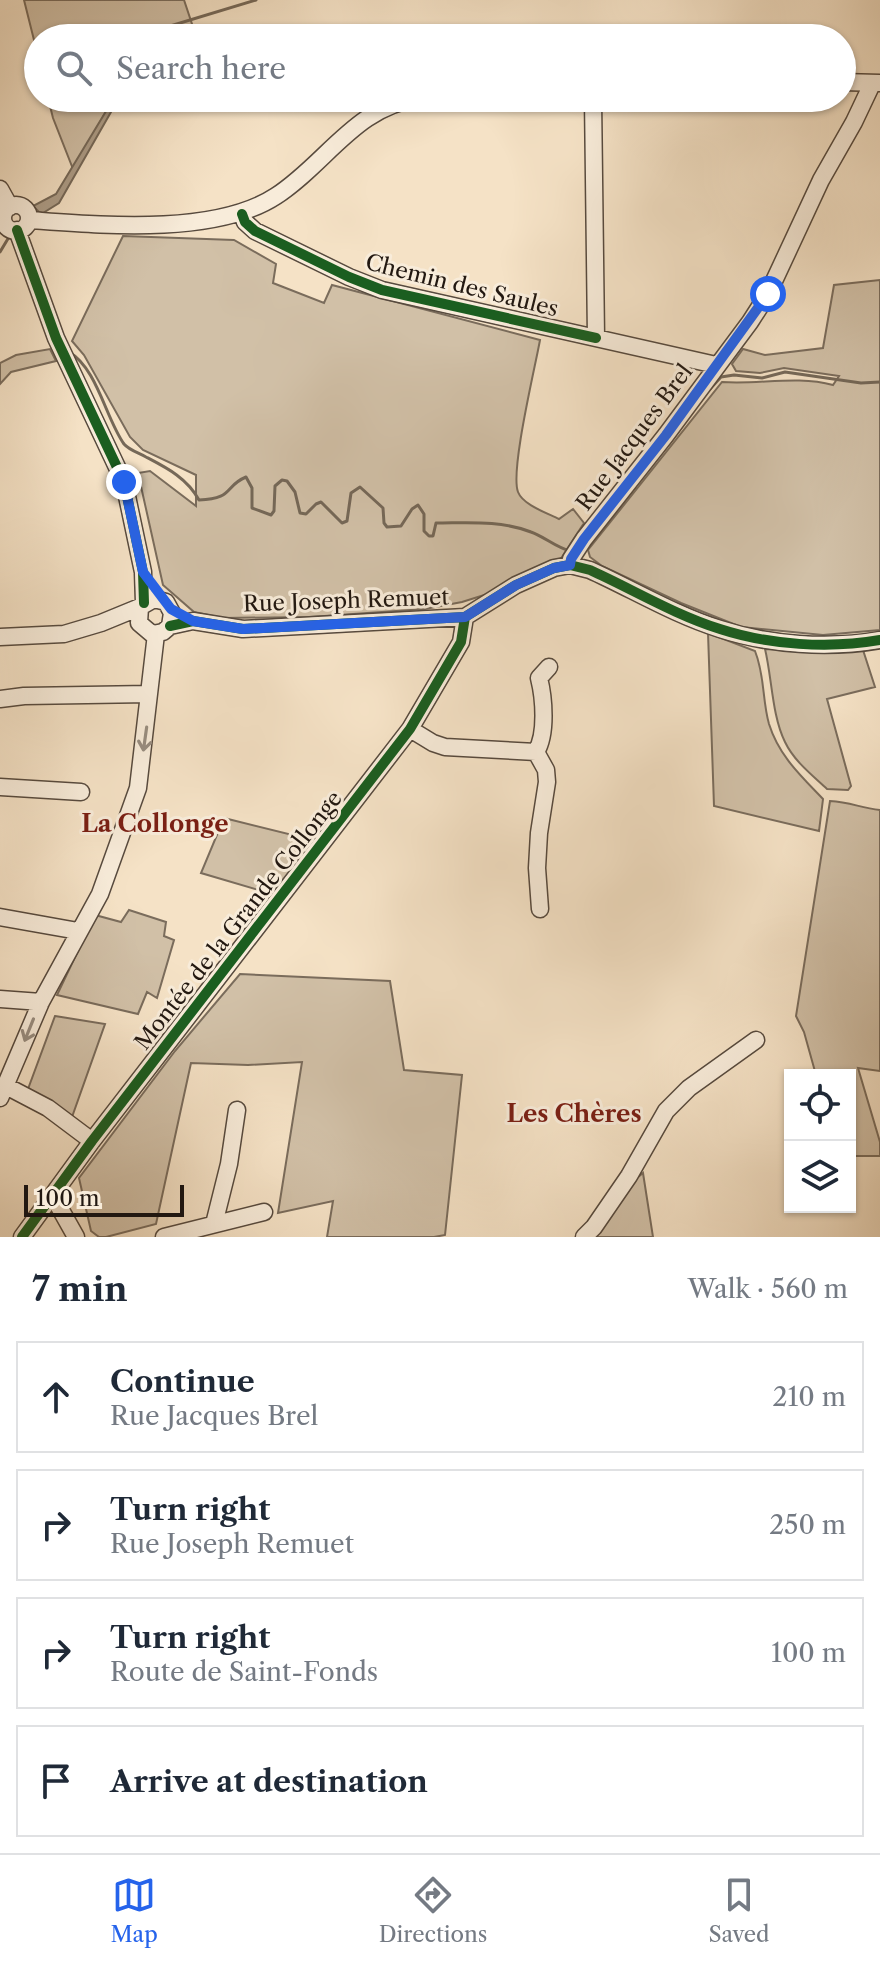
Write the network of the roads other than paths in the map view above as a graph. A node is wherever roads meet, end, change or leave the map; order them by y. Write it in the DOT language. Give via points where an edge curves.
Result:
graph roads {
  1 [pos="856,82"];
  2 [pos="876,83"];
  3 [pos="375,112"];
  4 [pos="593,112"];
  5 [pos="0,189"];
  6 [pos="4,213"];
  7 [pos="242,214"];
  8 [pos="23,225"];
  9 [pos="596,338"];
  10 [pos="716,365"];
  11 [pos="570,565"];
  12 [pos="143,572"];
  13 [pos="142,605"];
  14 [pos="465,617"];
  15 [pos="161,620"];
  16 [pos="101,623"];
  17 [pos="0,637"];
  18 [pos="880,640"];
  19 [pos="549,667"];
  20 [pos="149,694"];
  21 [pos="0,699"];
  22 [pos="410,729"];
  23 [pos="536,752"];
  24 [pos="0,787"];
  25 [pos="81,792"];
  26 [pos="540,909"];
  27 [pos="0,917"];
  28 [pos="78,931"];
  29 [pos="0,999"];
  30 [pos="41,1002"];
  31 [pos="756,1040"];
  32 [pos="3,1092"];
  33 [pos="237,1110"];
  34 [pos="92,1141"];
  35 [pos="53,1196"];
  36 [pos="264,1212"];
  37 [pos="214,1224"];
  38 [pos="22,1237"];
  39 [pos="76,1237"];
  40 [pos="164,1237"];
  41 [pos="584,1237"];
  1 -- 2 [label="street"];
  2 -- 10 [label="street, Rue Jacques Brel" via="821,180 768,294"];
  3 -- 7 [label="street" via="277,196"];
  4 -- 9 [label="street"];
  5 -- 6 [label="street"];
  6 -- 8 [label="street" via="8,228"];
  7 -- 8 [label="street" via="187,223"];
  7 -- 9 [label="street, Chemin des Saules" via="255,231 382,290"];
  8 -- 12 [label="street" via="56,338 124,482"];
  9 -- 10 [label="street, Chemin des Saules"];
  10 -- 11 [label="street, Rue Jacques Brel" via="584,539"];
  11 -- 14 [label="street, Rue Joseph Remuet" via="516,585"];
  11 -- 18 [label="street" via="719,629 828,644"];
  12 -- 13 [label="street"];
  12 -- 15 [label="street"];
  13 -- 15 [label="street" via="154,599"];
  13 -- 15 [label="street" via="137,618"];
  13 -- 16 [label="street"];
  14 -- 15 [label="street, Rue Joseph Remuet" via="243,629"];
  14 -- 22 [label="street, Montée de la Grande Collonge" via="461,642"];
  15 -- 16 [label="street"];
  15 -- 20 [label="street"];
  16 -- 17 [label="street" via="64,634"];
  19 -- 23 [label="street" via="539,678 543,695"];
  20 -- 21 [label="street"];
  20 -- 28 [label="street, one-way" via="138,788 100,894"];
  22 -- 23 [label="street" via="445,747"];
  22 -- 34 [label="street, Montée de la Grande Collonge"];
  23 -- 26 [label="street" via="547,782 537,868"];
  24 -- 25 [label="street"];
  27 -- 28 [label="street"];
  28 -- 30 [label="street"];
  29 -- 30 [label="street"];
  30 -- 32 [label="street, one-way"];
  31 -- 41 [label="street" via="666,1111 629,1176"];
  32 -- 34 [label="street" via="48,1108"];
  33 -- 37 [label="street"];
  34 -- 35 [label="street, Montée de la Grande Collonge"];
  35 -- 38 [label="street, Montée de la Grande Collonge"];
  35 -- 39 [label="street"];
  36 -- 37 [label="street"];
  37 -- 40 [label="street"];
}
